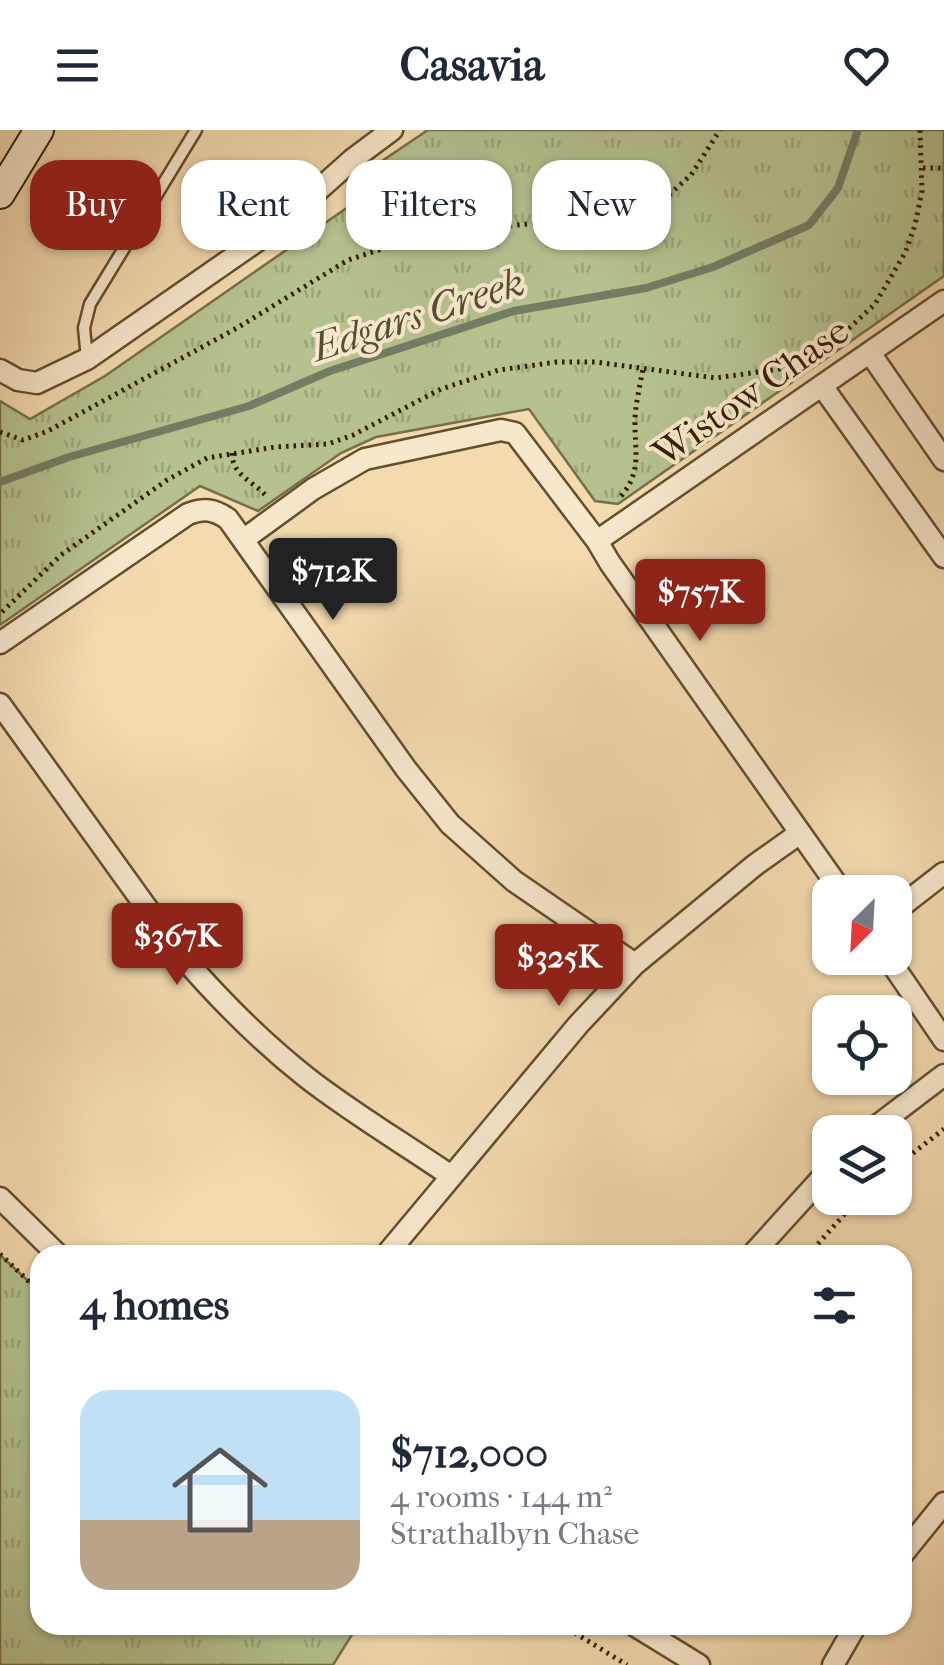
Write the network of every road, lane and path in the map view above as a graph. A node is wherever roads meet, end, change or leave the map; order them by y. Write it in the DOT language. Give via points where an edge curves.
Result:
graph roads {
  1 [pos="38,130"];
  2 [pos="196,130"];
  3 [pos="392,130"];
  4 [pos="720,130"];
  5 [pos="920,130"];
  6 [pos="922,168"];
  7 [pos="944,168"];
  8 [pos="0,194"];
  9 [pos="944,301"];
  10 [pos="870,353"];
  11 [pos="87,359"];
  12 [pos="643,369"];
  13 [pos="0,370"];
  14 [pos="822,386"];
  15 [pos="0,432"];
  16 [pos="232,453"];
  17 [pos="944,460"];
  18 [pos="280,514"];
  19 [pos="624,523"];
  20 [pos="243,540"];
  21 [pos="598,541"];
  22 [pos="944,558"];
  23 [pos="0,614"];
  24 [pos="0,643"];
  25 [pos="0,704"];
  26 [pos="800,833"];
  27 [pos="944,873"];
  28 [pos="830,875"];
  29 [pos="912,898"];
  30 [pos="634,964"];
  31 [pos="900,975"];
  32 [pos="944,1040"];
  33 [pos="944,1075"];
  34 [pos="891,1115"];
  35 [pos="944,1129"];
  36 [pos="912,1154"];
  37 [pos="451,1176"];
  38 [pos="812,1189"];
  39 [pos="0,1198"];
  40 [pos="844,1215"];
  41 [pos="48,1245"];
  42 [pos="394,1245"];
  43 [pos="761,1245"];
  44 [pos="817,1245"];
  45 [pos="0,1254"];
  46 [pos="30,1282"];
  47 [pos="944,1503"];
  48 [pos="912,1543"];
  49 [pos="578,1635"];
  50 [pos="644,1635"];
  51 [pos="850,1635"];
  52 [pos="667,1657"];
  53 [pos="624,1664"];
  54 [pos="699,1665"];
  55 [pos="833,1665"];
  1 -- 8 [label="main road"];
  2 -- 11 [label="lane" via="90,304"];
  3 -- 11 [label="street" via="277,227"];
  4 -- 15 [label="path" via="691,175 661,202 628,214 428,234 348,260 48,431 23,440"];
  5 -- 6 [label="path"];
  6 -- 7 [label="path"];
  6 -- 12 [label="path" via="905,253 875,304 844,334 806,358 750,375"];
  9 -- 10 [label="street, Wistow Chase"];
  10 -- 14 [label="street, Wistow Chase"];
  10 -- 17 [label="street"];
  11 -- 13 [label="street" via="38,382"];
  12 -- 16 [label="path" via="557,362 499,370 441,389 328,444"];
  12 -- 19 [label="path" via="635,475 612,505"];
  14 -- 19 [label="street, Wistow Chase"];
  14 -- 22 [label="street"];
  16 -- 18 [label="path" via="236,472"];
  16 -- 23 [label="path" via="167,480 62,554"];
  18 -- 20 [label="street"];
  18 -- 21 [label="street" via="365,459 510,430"];
  19 -- 21 [label="street, Wistow Chase"];
  20 -- 24 [label="street" via="218,512 188,514"];
  20 -- 30 [label="street" via="450,824 514,881"];
  21 -- 26 [label="street"];
  25 -- 37 [label="street" via="213,992 306,1076"];
  26 -- 28 [label="street"];
  26 -- 30 [label="street"];
  27 -- 29 [label="street"];
  30 -- 37 [label="street"];
  31 -- 32 [label="street"];
  33 -- 34 [label="street"];
  35 -- 36 [label="path"];
  37 -- 42 [label="street"];
  38 -- 43 [label="street"];
  39 -- 41 [label="street"];
  40 -- 44 [label="path"];
  45 -- 46 [label="path"];
  47 -- 48 [label="street"];
  49 -- 53 [label="path"];
  50 -- 52 [label="street"];
  51 -- 55 [label="street"];
  52 -- 54 [label="street"];
}
